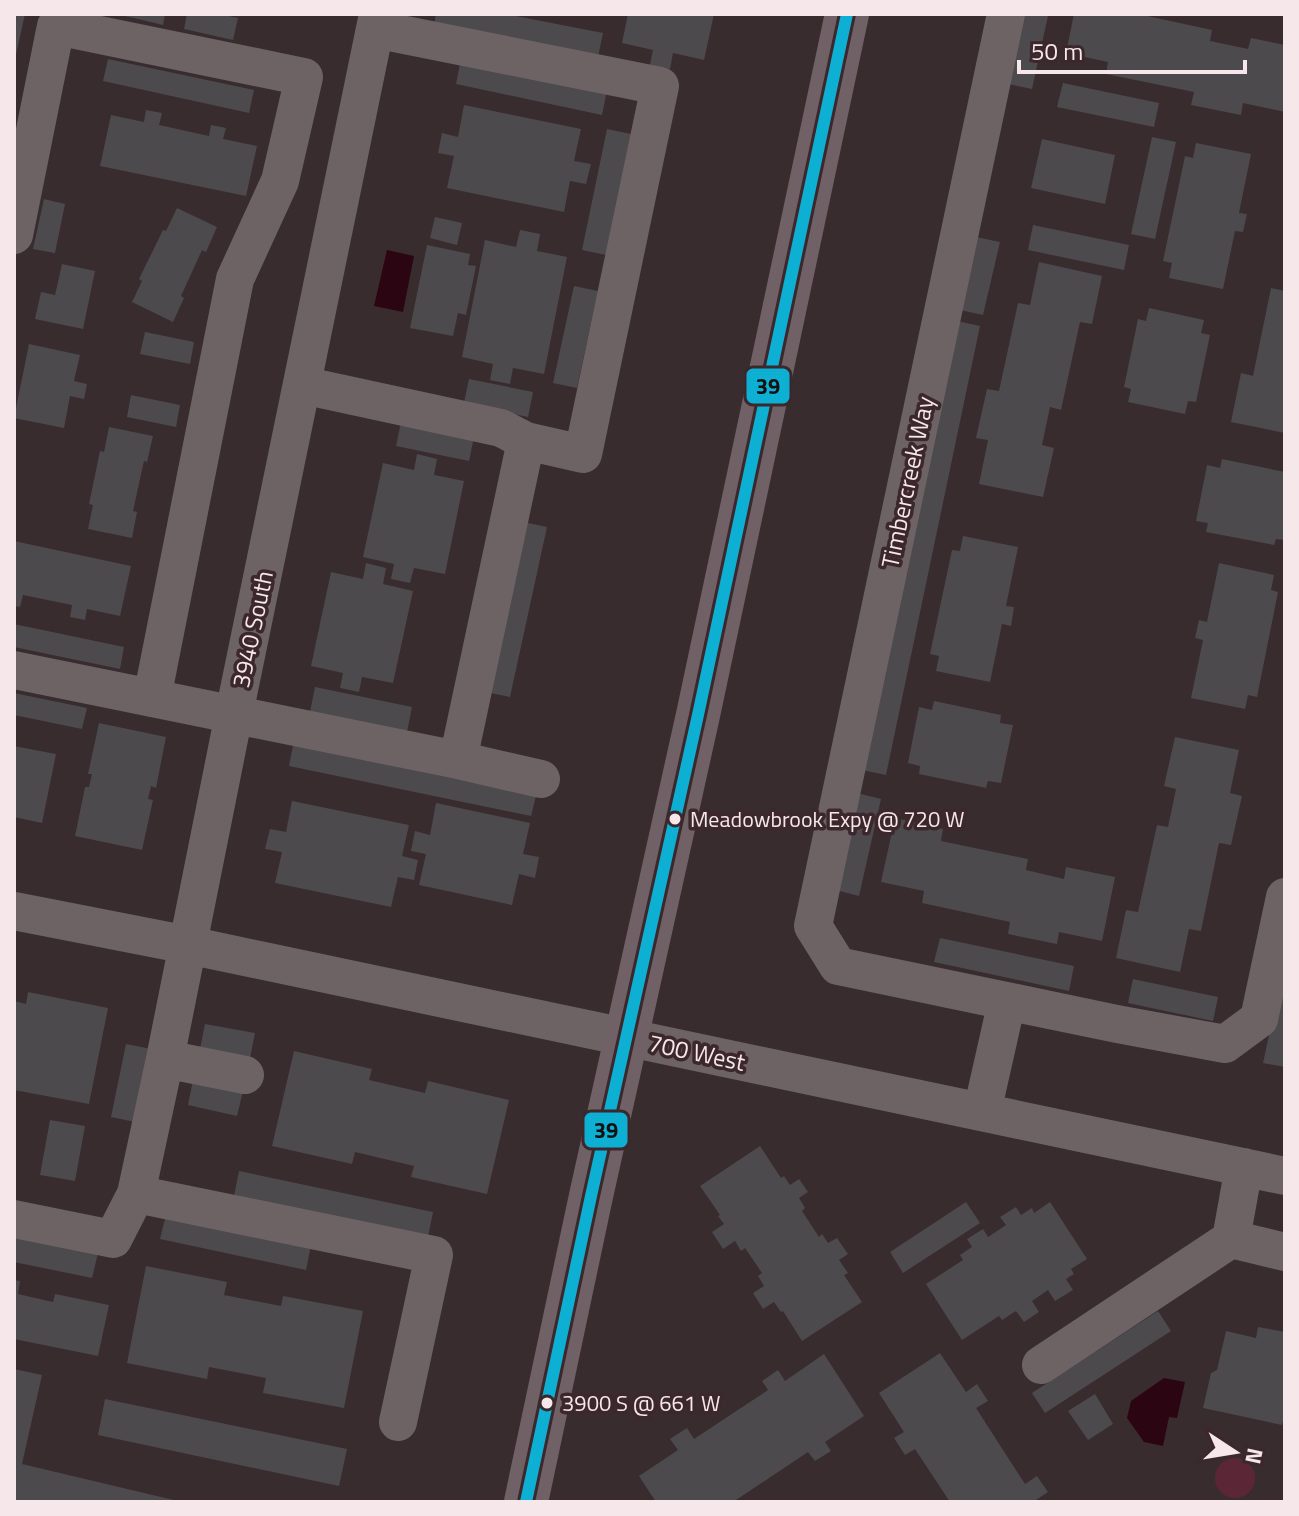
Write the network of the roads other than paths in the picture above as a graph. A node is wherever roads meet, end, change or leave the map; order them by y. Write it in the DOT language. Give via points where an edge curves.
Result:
graph roads {
  1 [pos="847,14"];
  2 [pos="1006,14"];
  3 [pos="376,21"];
  4 [pos="15,230"];
  5 [pos="302,385"];
  6 [pos="526,441"];
  7 [pos="14,670"];
  8 [pos="152,698"];
  9 [pos="234,714"];
  10 [pos="458,760"];
  11 [pos="541,779"];
  12 [pos="1285,897"];
  13 [pos="14,911"];
  14 [pos="188,945"];
  15 [pos="1007,1001"];
  16 [pos="628,1038"];
  17 [pos="165,1059"];
  18 [pos="245,1075"];
  19 [pos="982,1112"];
  20 [pos="1244,1167"];
  21 [pos="1285,1176"];
  22 [pos="136,1194"];
  23 [pos="14,1219"];
  24 [pos="1231,1239"];
  25 [pos="1285,1252"];
  26 [pos="1041,1365"];
  27 [pos="398,1422"];
  28 [pos="526,1502"];
  1 -- 16 [label="main road"];
  2 -- 15 [label="street, Timbercreek Way" via="813,926 838,966"];
  3 -- 5 [label="street, 3940 South"];
  3 -- 6 [label="street" via="660,86 583,454"];
  4 -- 8 [label="street" via="56,26 304,77 280,181 235,279"];
  5 -- 6 [label="street" via="501,428"];
  5 -- 9 [label="street, 3940 South"];
  6 -- 10 [label="street"];
  7 -- 8 [label="street"];
  8 -- 9 [label="street"];
  9 -- 10 [label="street"];
  9 -- 14 [label="street, 3940 South"];
  10 -- 11 [label="street"];
  12 -- 15 [label="street" via="1259,1019 1225,1044"];
  13 -- 14 [label="street, 700 West"];
  14 -- 16 [label="street, 700 West"];
  14 -- 17 [label="street, 3940 South"];
  15 -- 19 [label="street"];
  16 -- 19 [label="street, 700 West"];
  16 -- 28 [label="main road"];
  17 -- 18 [label="street"];
  17 -- 22 [label="street, 3940 South"];
  19 -- 20 [label="street, 700 West"];
  20 -- 21 [label="street, 700 West"];
  20 -- 24 [label="street"];
  22 -- 23 [label="street, 3940 South" via="113,1239"];
  22 -- 27 [label="street" via="434,1255"];
  24 -- 25 [label="street"];
  24 -- 26 [label="street"];
}
